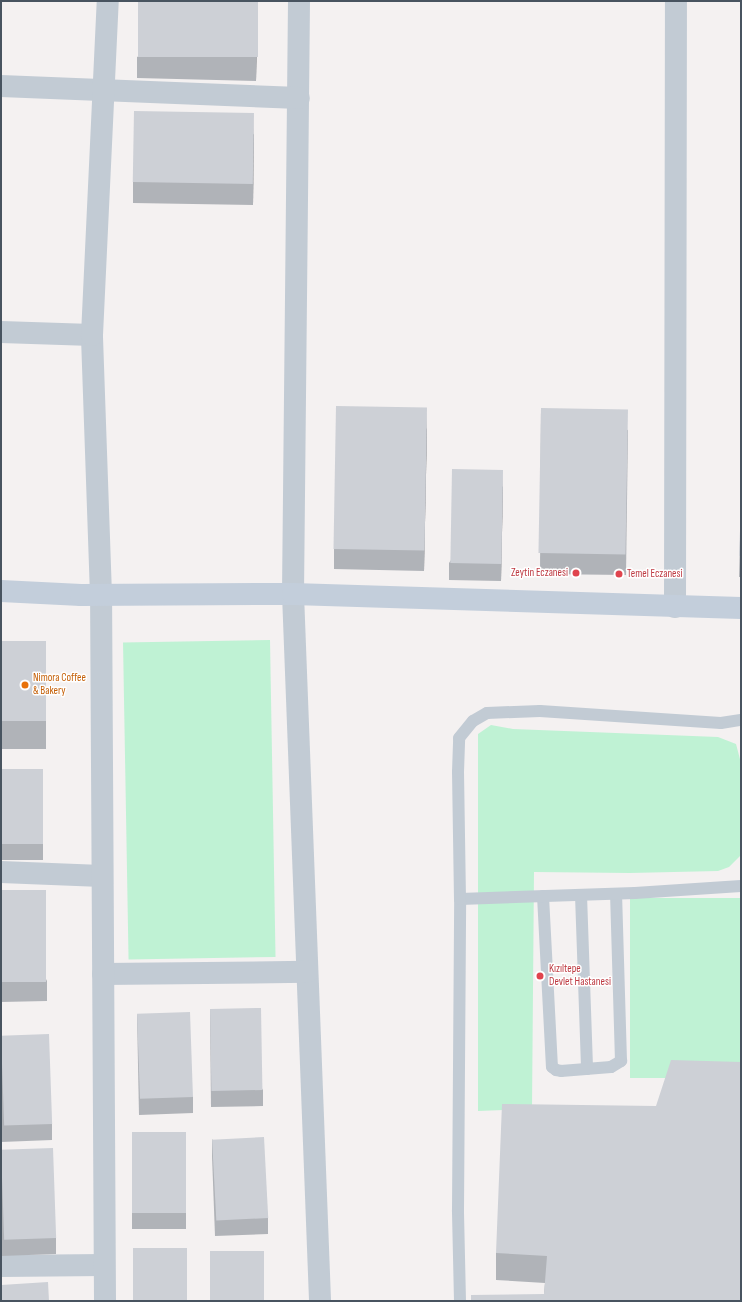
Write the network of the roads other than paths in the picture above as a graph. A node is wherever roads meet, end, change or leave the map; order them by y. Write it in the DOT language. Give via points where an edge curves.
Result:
graph roads {
  1 [pos="108,1"];
  2 [pos="299,1"];
  3 [pos="676,1"];
  4 [pos="1,86"];
  5 [pos="103,89"];
  6 [pos="299,98"];
  7 [pos="1,332"];
  8 [pos="92,335"];
  9 [pos="1,590"];
  10 [pos="294,594"];
  11 [pos="101,595"];
  12 [pos="675,607"];
  13 [pos="741,608"];
  14 [pos="741,720"];
  15 [pos="1,872"];
  16 [pos="102,876"];
  17 [pos="741,886"];
  18 [pos="616,894"];
  19 [pos="581,895"];
  20 [pos="544,896"];
  21 [pos="460,899"];
  22 [pos="308,972"];
  23 [pos="103,974"];
  24 [pos="587,1069"];
  25 [pos="104,1265"];
  26 [pos="1,1266"];
  27 [pos="105,1301"];
  28 [pos="320,1301"];
  29 [pos="460,1301"];
  1 -- 5 [label="street"];
  2 -- 6 [label="street"];
  3 -- 12 [label="street"];
  4 -- 5 [label="street"];
  5 -- 6 [label="street"];
  5 -- 8 [label="street"];
  6 -- 10 [label="street"];
  7 -- 8 [label="street"];
  8 -- 11 [label="street"];
  9 -- 11 [label="street"];
  10 -- 11 [label="street"];
  10 -- 12 [label="street"];
  10 -- 22 [label="street"];
  11 -- 16 [label="street"];
  12 -- 13 [label="street"];
  14 -- 21 [label="lane" via="721,723 540,711 487,713 472,722 460,738"];
  15 -- 16 [label="street"];
  16 -- 23 [label="street"];
  17 -- 18 [label="lane"];
  18 -- 19 [label="lane"];
  18 -- 24 [label="lane" via="621,1061 611,1067"];
  19 -- 20 [label="lane"];
  19 -- 24 [label="lane"];
  20 -- 21 [label="lane"];
  20 -- 24 [label="lane" via="552,1067 561,1071"];
  21 -- 29 [label="lane"];
  22 -- 23 [label="street"];
  22 -- 28 [label="street"];
  23 -- 25 [label="street"];
  25 -- 26 [label="street"];
  25 -- 27 [label="street"];
}
